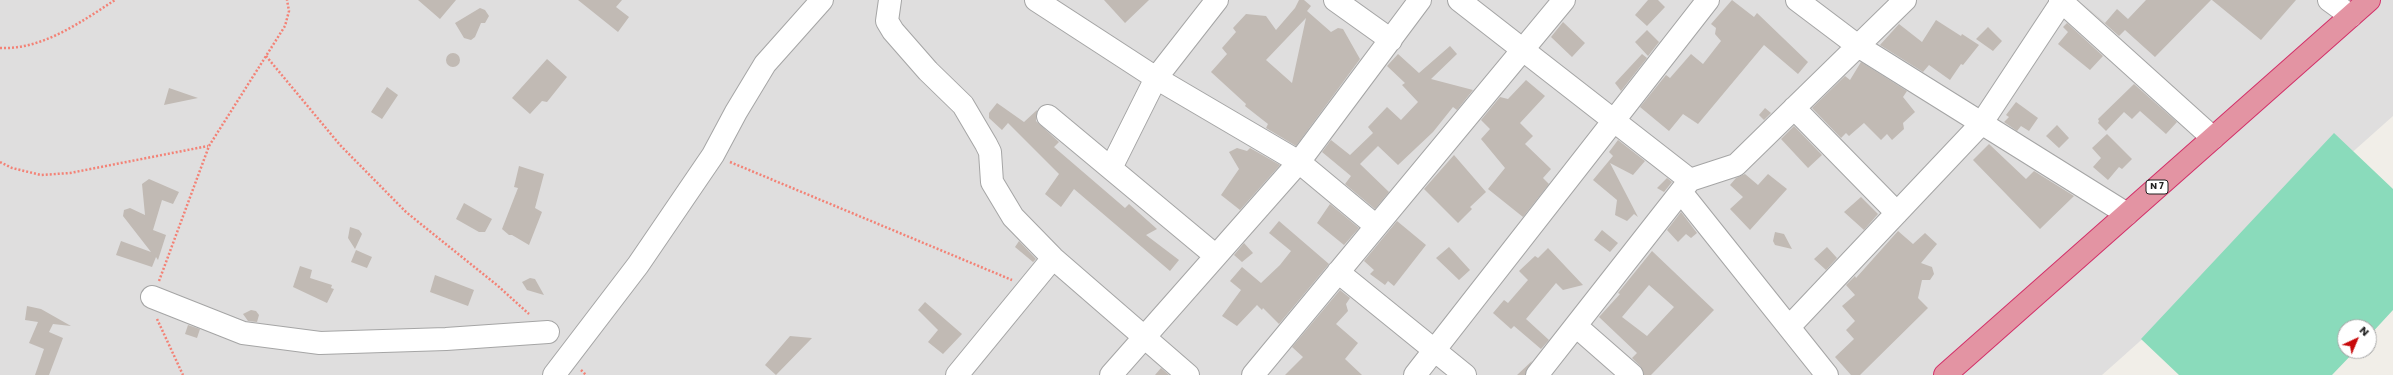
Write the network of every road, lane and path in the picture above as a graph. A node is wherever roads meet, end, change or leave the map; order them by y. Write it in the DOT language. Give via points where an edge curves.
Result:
graph roads {
  1 [pos="115,0"];
  2 [pos="287,0"];
  3 [pos="822,0"];
  4 [pos="890,0"];
  5 [pos="1036,0"];
  6 [pos="1217,0"];
  7 [pos="1335,0"];
  8 [pos="1420,0"];
  9 [pos="1460,0"];
  10 [pos="1564,0"];
  11 [pos="1708,0"];
  12 [pos="1797,0"];
  13 [pos="1905,0"];
  14 [pos="2329,0"];
  15 [pos="2369,0"];
  16 [pos="2062,1"];
  17 [pos="2351,16"];
  18 [pos="1391,40"];
  19 [pos="1858,46"];
  20 [pos="0,48"];
  21 [pos="1523,50"];
  22 [pos="266,56"];
  23 [pos="1156,78"];
  24 [pos="1794,108"];
  25 [pos="1048,116"];
  26 [pos="1614,120"];
  27 [pos="1980,124"];
  28 [pos="2213,138"];
  29 [pos="209,146"];
  30 [pos="713,155"];
  31 [pos="0,162"];
  32 [pos="1299,162"];
  33 [pos="1111,168"];
  34 [pos="1686,186"];
  35 [pos="1897,213"];
  36 [pos="2126,214"];
  37 [pos="1376,226"];
  38 [pos="1216,256"];
  39 [pos="1053,258"];
  40 [pos="1338,272"];
  41 [pos="1029,287"];
  42 [pos="152,297"];
  43 [pos="1576,326"];
  44 [pos="1789,327"];
  45 [pos="548,332"];
  46 [pos="1143,338"];
  47 [pos="1434,350"];
  48 [pos="568,357"];
  49 [pos="183,375"];
  50 [pos="554,375"];
  51 [pos="586,375"];
  52 [pos="957,375"];
  53 [pos="1111,375"];
  54 [pos="1188,375"];
  55 [pos="1253,375"];
  56 [pos="1415,375"];
  57 [pos="1464,375"];
  58 [pos="1537,375"];
  59 [pos="1632,375"];
  60 [pos="1827,375"];
  61 [pos="1945,375"];
  1 -- 20 [label="path" via="80,22 36,44"];
  2 -- 22 [label="path" via="290,11 285,26"];
  3 -- 30 [label="street" via="765,64"];
  4 -- 39 [label="street" via="887,21 893,31 928,71 963,105 990,152 992,182 1003,204"];
  5 -- 23 [label="street"];
  6 -- 23 [label="street"];
  7 -- 18 [label="street"];
  8 -- 18 [label="street"];
  9 -- 21 [label="street"];
  10 -- 21 [label="street"];
  11 -- 26 [label="street"];
  12 -- 19 [label="street"];
  13 -- 19 [label="street"];
  14 -- 17 [label="street"];
  15 -- 17 [label="highway, N 7"];
  16 -- 27 [label="street"];
  16 -- 28 [label="street"];
  17 -- 28 [label="highway, N 7"];
  18 -- 32 [label="street"];
  19 -- 24 [label="street"];
  19 -- 27 [label="street"];
  21 -- 26 [label="street"];
  21 -- 37 [label="street"];
  22 -- 29 [label="path"];
  22 -- 45 [label="path" via="340,145 406,212 498,286"];
  23 -- 32 [label="street"];
  23 -- 33 [label="street"];
  24 -- 34 [label="street" via="1736,165"];
  24 -- 35 [label="street"];
  25 -- 33 [label="street"];
  26 -- 34 [label="street"];
  26 -- 47 [label="street"];
  27 -- 35 [label="street"];
  27 -- 36 [label="street"];
  28 -- 36 [label="highway, N 7"];
  29 -- 31 [label="path" via="70,173 41,175 12,168"];
  29 -- 42 [label="path"];
  30 -- 41 [label="path"];
  30 -- 48 [label="street" via="638,265"];
  32 -- 37 [label="street"];
  32 -- 38 [label="street"];
  33 -- 38 [label="street"];
  34 -- 43 [label="street"];
  34 -- 44 [label="street"];
  35 -- 44 [label="street"];
  36 -- 61 [label="highway, N 7"];
  37 -- 40 [label="street"];
  38 -- 46 [label="street"];
  39 -- 41 [label="street"];
  39 -- 46 [label="street"];
  40 -- 47 [label="street"];
  40 -- 55 [label="street"];
  41 -- 52 [label="street"];
  42 -- 45 [label="street" via="243,333 320,343 446,339"];
  42 -- 49 [label="path" via="154,314"];
  43 -- 58 [label="street"];
  43 -- 59 [label="street"];
  44 -- 60 [label="street"];
  46 -- 53 [label="street"];
  46 -- 54 [label="street"];
  47 -- 56 [label="street"];
  47 -- 57 [label="street"];
  48 -- 50 [label="street"];
  48 -- 51 [label="path"];
}
